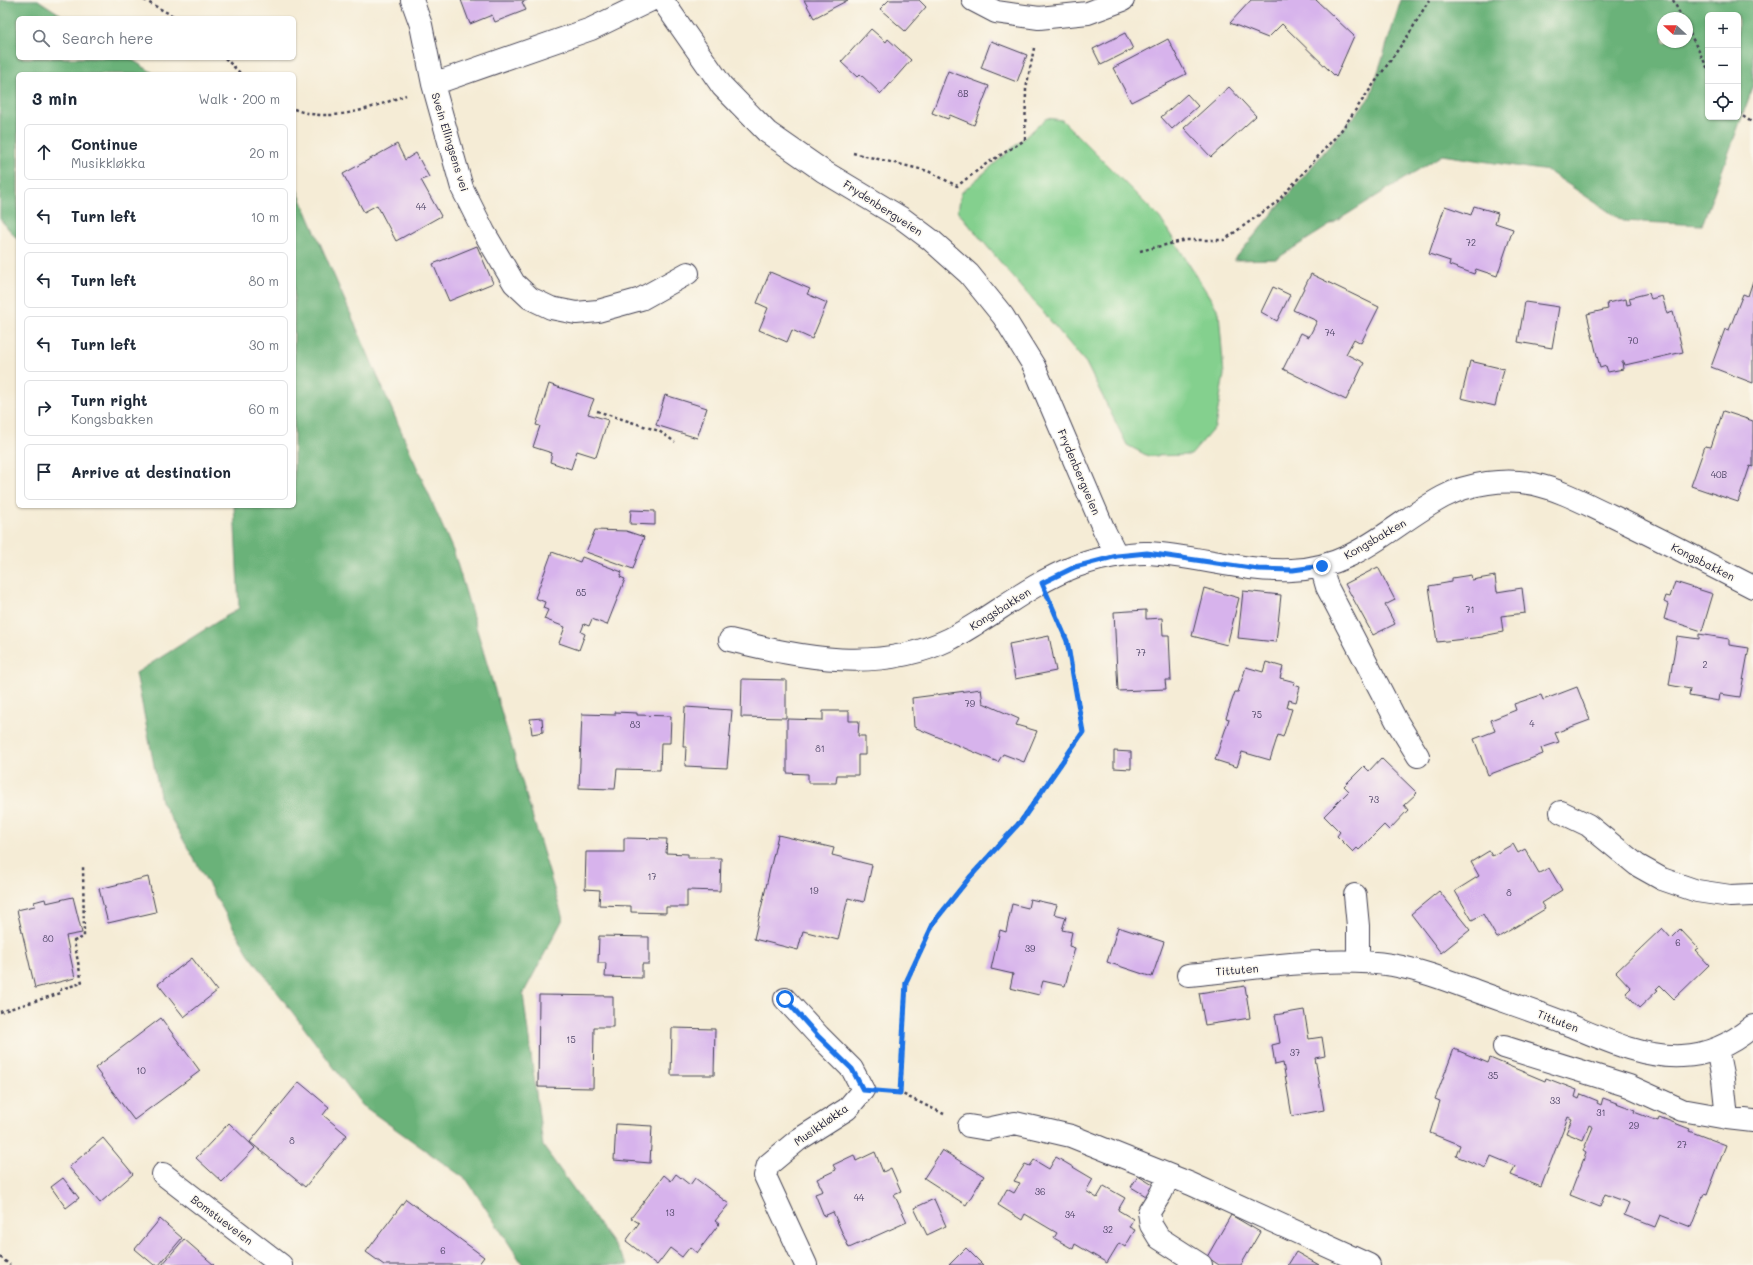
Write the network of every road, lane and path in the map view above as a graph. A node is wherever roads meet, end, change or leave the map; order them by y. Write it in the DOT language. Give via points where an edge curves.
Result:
graph roads {
  1 [pos="144,0"];
  2 [pos="412,0"];
  3 [pos="651,0"];
  4 [pos="662,0"];
  5 [pos="973,0"];
  6 [pos="1123,0"];
  7 [pos="1429,0"];
  8 [pos="1673,0"];
  9 [pos="1679,12"];
  10 [pos="173,16"];
  11 [pos="1039,18"];
  12 [pos="1693,40"];
  13 [pos="227,60"];
  14 [pos="1705,63"];
  15 [pos="239,72"];
  16 [pos="433,84"];
  17 [pos="296,109"];
  18 [pos="1741,115"];
  19 [pos="1753,123"];
  20 [pos="851,152"];
  21 [pos="1140,251"];
  22 [pos="688,272"];
  23 [pos="597,411"];
  24 [pos="675,442"];
  25 [pos="1117,556"];
  26 [pos="1322,566"];
  27 [pos="1042,583"];
  28 [pos="1753,588"];
  29 [pos="730,640"];
  30 [pos="1418,756"];
  31 [pos="1561,812"];
  32 [pos="83,865"];
  33 [pos="1355,895"];
  34 [pos="1753,895"];
  35 [pos="1358,961"];
  36 [pos="1188,975"];
  37 [pos="785,999"];
  38 [pos="0,1012"];
  39 [pos="1753,1026"];
  40 [pos="1504,1047"];
  41 [pos="1717,1049"];
  42 [pos="863,1090"];
  43 [pos="900,1093"];
  44 [pos="1727,1118"];
  45 [pos="1753,1121"];
  46 [pos="968,1126"];
  47 [pos="162,1174"];
  48 [pos="1169,1176"];
  49 [pos="0,1257"];
  50 [pos="10,1265"];
  51 [pos="281,1265"];
  52 [pos="806,1265"];
  53 [pos="1201,1265"];
  54 [pos="1369,1265"];
  1 -- 10 [label="path"];
  2 -- 16 [label="street, Svein Ellingsens vei" via="421,25"];
  3 -- 16 [label="street, Svein Ellingsens vei" via="591,29"];
  4 -- 25 [label="street, Frydenbergveien" via="722,86 767,132 823,171 903,219 969,274 1003,316 1034,366"];
  5 -- 11 [label="street" via="996,12"];
  6 -- 11 [label="street" via="1088,13"];
  7 -- 21 [label="path" via="1410,34 1340,132 1277,202 1224,240 1186,240"];
  8 -- 9 [label="path"];
  11 -- 20 [label="path" via="1026,89 1025,140 957,186 928,171"];
  12 -- 14 [label="path"];
  13 -- 15 [label="path"];
  16 -- 17 [label="path" via="383,104 351,112 323,115"];
  16 -- 22 [label="street, Svein Ellingsens vei" via="462,188 514,283 530,298 551,308 576,313 598,312 641,299"];
  18 -- 19 [label="path"];
  23 -- 24 [label="path" via="659,431"];
  25 -- 26 [label="street, Kongsbakken" via="1147,553 1258,569 1293,570"];
  25 -- 27 [label="street, Kongsbakken" via="1075,567"];
  26 -- 28 [label="street, Kongsbakken" via="1351,556 1444,496 1470,486 1500,482 1533,484 1568,495"];
  26 -- 30 [label="street" via="1327,587 1396,720"];
  27 -- 29 [label="street, Kongsbakken" via="952,638 923,650 889,657 851,661 814,658"];
  27 -- 43 [label="path" via="1067,641 1083,732 1022,820 970,877 934,922 906,982"];
  31 -- 34 [label="street" via="1588,825 1637,865 1662,879 1697,891 1730,896"];
  32 -- 38 [label="path" via="84,937 74,941 82,983 61,989 62,994"];
  33 -- 35 [label="street"];
  35 -- 36 [label="street, Tittuten"];
  35 -- 41 [label="street, Tittuten" via="1394,966 1437,977 1620,1046 1656,1054 1681,1056"];
  37 -- 42 [label="street" via="852,1069"];
  39 -- 41 [label="street, Tittuten" via="1739,1038"];
  40 -- 44 [label="street" via="1629,1086 1682,1110"];
  41 -- 44 [label="street"];
  42 -- 43 [label="path"];
  42 -- 52 [label="street, Musikkløkka" via="847,1109 798,1140 768,1165 765,1176"];
  43 -- 46 [label="path"];
  44 -- 45 [label="street"];
  46 -- 48 [label="street" via="987,1129 1015,1123 1071,1136"];
  47 -- 51 [label="street, Bomstueveien"];
  48 -- 53 [label="street" via="1149,1212 1151,1225 1159,1238"];
  48 -- 54 [label="street" via="1192,1184"];
  49 -- 50 [label="path"];
}
